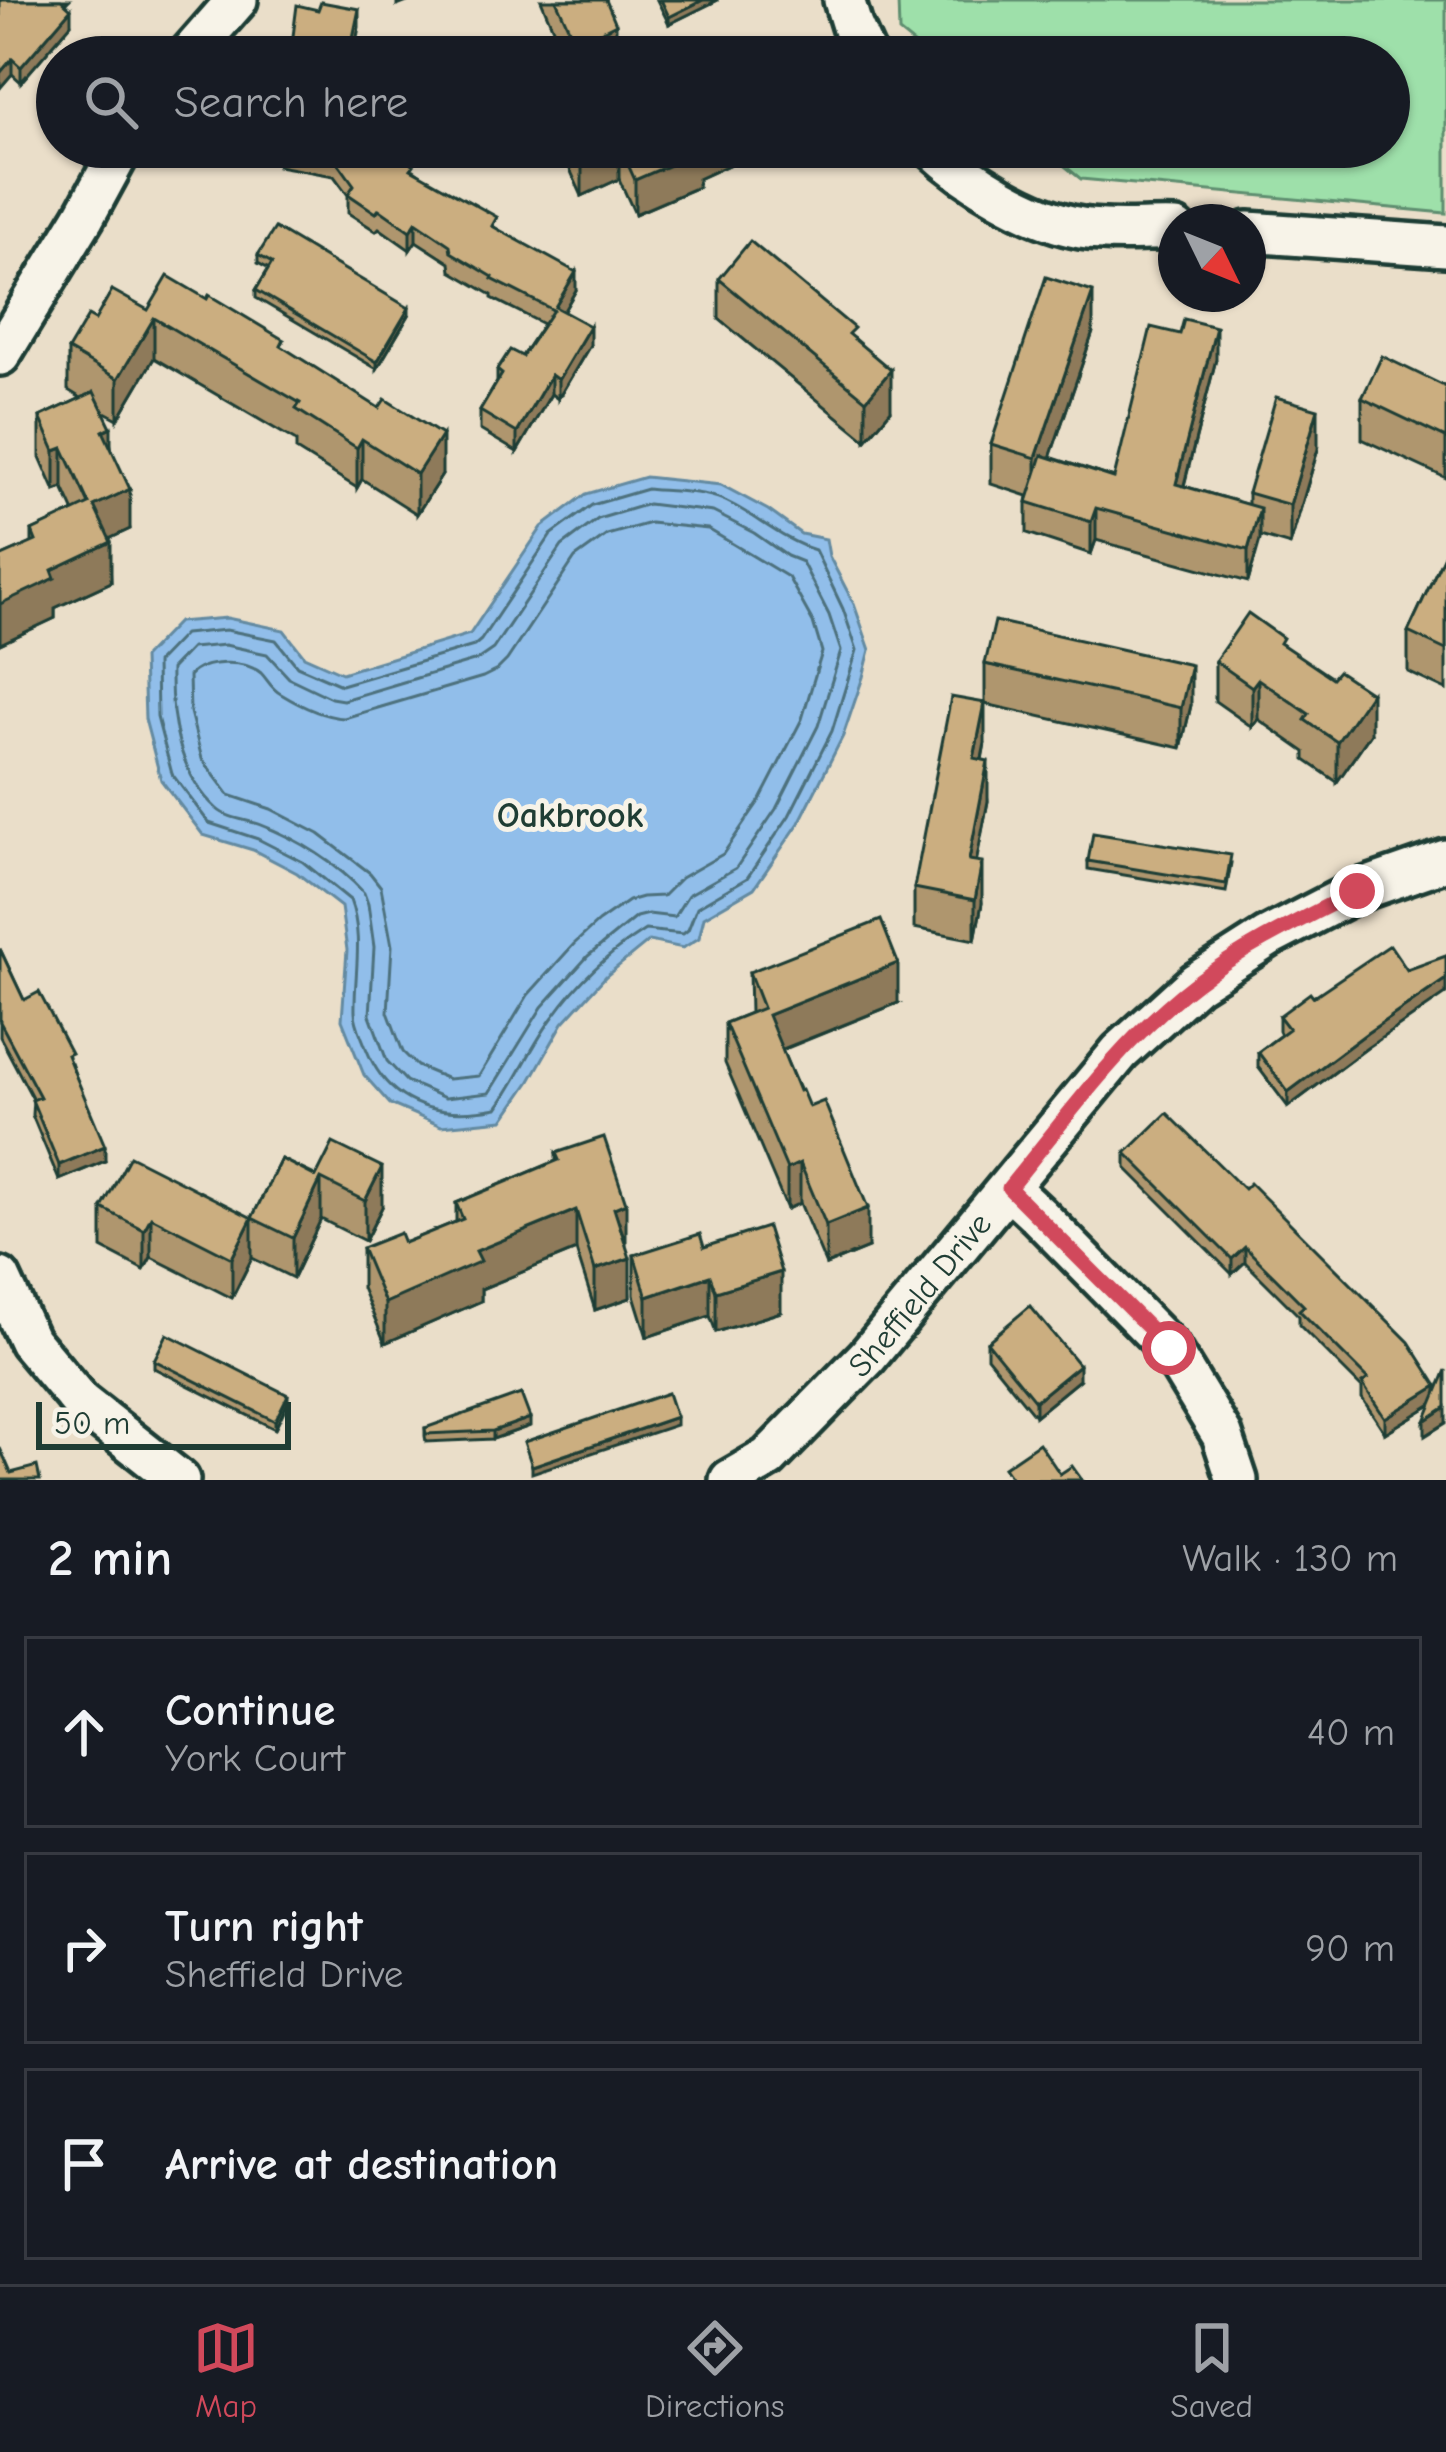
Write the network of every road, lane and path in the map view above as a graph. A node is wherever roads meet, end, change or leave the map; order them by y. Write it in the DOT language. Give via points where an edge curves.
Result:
graph roads {
  1 [pos="237,0"];
  2 [pos="844,0"];
  3 [pos="205,36"];
  4 [pos="856,36"];
  5 [pos="111,168"];
  6 [pos="955,168"];
  7 [pos="1158,230"];
  8 [pos="1266,233"];
  9 [pos="1446,246"];
  10 [pos="0,355"];
  11 [pos="1446,860"];
  12 [pos="1009,1188"];
  13 [pos="0,1278"];
  14 [pos="179,1480"];
  15 [pos="730,1480"];
  16 [pos="1237,1480"];
  1 -- 3 [label="street"];
  2 -- 4 [label="street"];
  5 -- 10 [label="street"];
  6 -- 7 [label="street" via="1029,211 1080,228"];
  8 -- 9 [label="street"];
  11 -- 12 [label="street, Sheffield Drive" via="1357,891 1196,983 1120,1052"];
  12 -- 15 [label="street, Sheffield Drive" via="867,1357 768,1458"];
  12 -- 16 [label="street" via="1169,1348 1222,1435"];
  13 -- 14 [label="street" via="29,1341 80,1402"];
}
